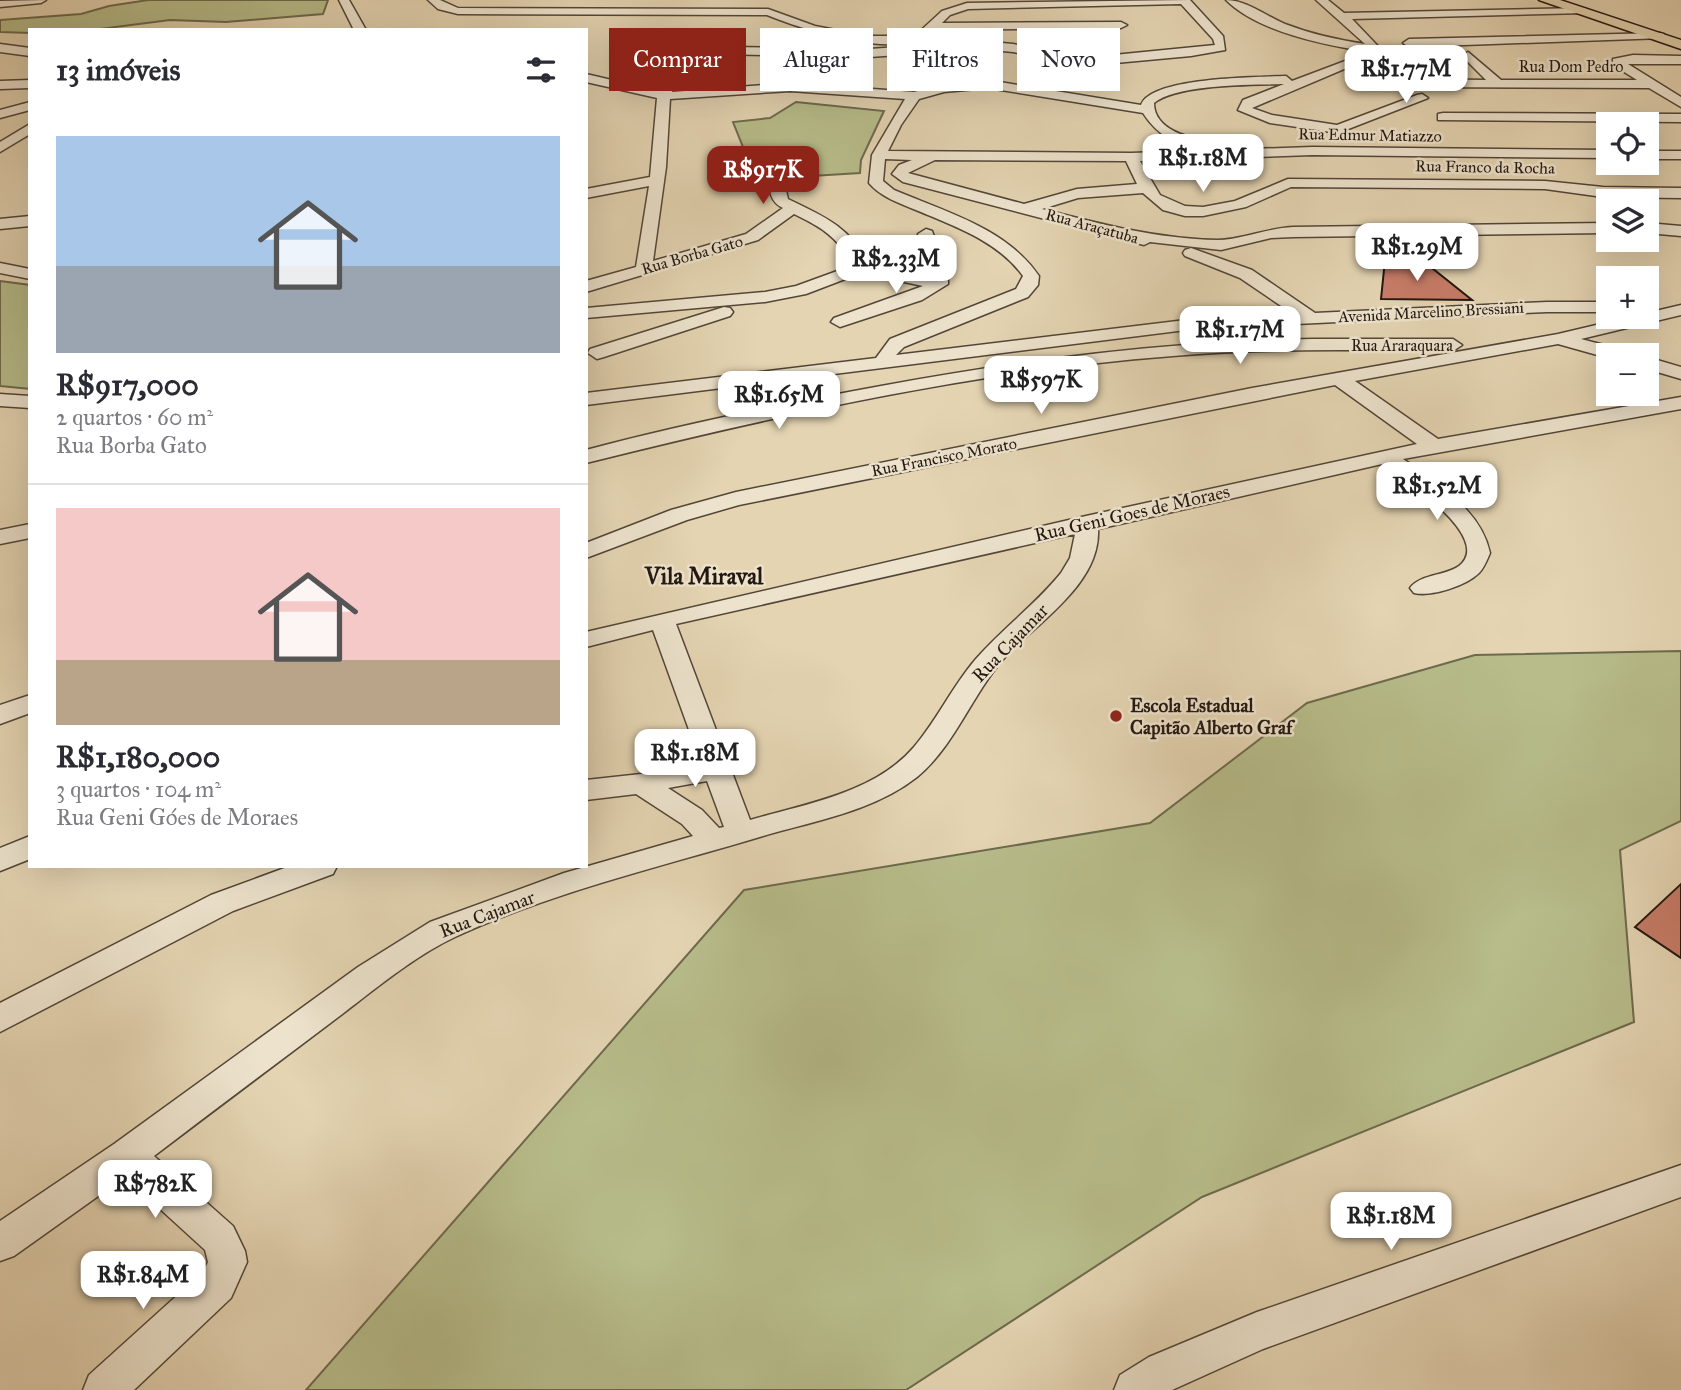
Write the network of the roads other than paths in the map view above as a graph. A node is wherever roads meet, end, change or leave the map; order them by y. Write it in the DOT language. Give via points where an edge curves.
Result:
graph roads {
  1 [pos="41,0"];
  2 [pos="344,0"];
  3 [pos="433,0"];
  4 [pos="943,0"];
  5 [pos="1231,0"];
  6 [pos="1321,0"];
  7 [pos="1546,0"];
  8 [pos="1184,1"];
  9 [pos="1104,2"];
  10 [pos="0,4"];
  11 [pos="1582,11"];
  12 [pos="946,13"];
  13 [pos="1416,15"];
  14 [pos="1342,16"];
  15 [pos="1058,26"];
  16 [pos="933,27"];
  17 [pos="359,28"];
  18 [pos="1660,36"];
  19 [pos="1457,41"];
  20 [pos="1409,43"];
  21 [pos="1681,45"];
  22 [pos="0,48"];
  23 [pos="1017,49"];
  24 [pos="746,51"];
  25 [pos="28,52"];
  26 [pos="1379,52"];
  27 [pos="1468,56"];
  28 [pos="1120,59"];
  29 [pos="1681,60"];
  30 [pos="588,78"];
  31 [pos="1312,78"];
  32 [pos="1271,81"];
  33 [pos="28,83"];
  34 [pos="1407,83"];
  35 [pos="1498,84"];
  36 [pos="1651,84"];
  37 [pos="0,85"];
  38 [pos="1288,87"];
  39 [pos="666,91"];
  40 [pos="664,96"];
  41 [pos="914,96"];
  42 [pos="1422,98"];
  43 [pos="1681,103"];
  44 [pos="28,107"];
  45 [pos="1147,110"];
  46 [pos="0,114"];
  47 [pos="1444,117"];
  48 [pos="1681,118"];
  49 [pos="1358,123"];
  50 [pos="28,129"];
  51 [pos="1459,133"];
  52 [pos="0,148"];
  53 [pos="1264,152"];
  54 [pos="1412,153"];
  55 [pos="1556,154"];
  56 [pos="879,155"];
  57 [pos="933,155"];
  58 [pos="1596,155"];
  59 [pos="1659,155"];
  60 [pos="1681,155"];
  61 [pos="1131,157"];
  62 [pos="776,177"];
  63 [pos="656,180"];
  64 [pos="1288,183"];
  65 [pos="1440,184"];
  66 [pos="1147,188"];
  67 [pos="1591,191"];
  68 [pos="1673,193"];
  69 [pos="588,194"];
  70 [pos="987,199"];
  71 [pos="793,208"];
  72 [pos="1025,209"];
  73 [pos="1680,210"];
  74 [pos="942,216"];
  75 [pos="28,220"];
  76 [pos="0,224"];
  77 [pos="1596,228"];
  78 [pos="1659,229"];
  79 [pos="1681,232"];
  80 [pos="926,234"];
  81 [pos="1126,235"];
  82 [pos="0,268"];
  83 [pos="644,268"];
  84 [pos="860,268"];
  85 [pos="28,274"];
  86 [pos="588,278"];
  87 [pos="604,280"];
  88 [pos="939,284"];
  89 [pos="588,286"];
  90 [pos="765,297"];
  91 [pos="1596,307"];
  92 [pos="1659,308"];
  93 [pos="1681,309"];
  94 [pos="588,313"];
  95 [pos="1659,314"];
  96 [pos="1311,318"];
  97 [pos="839,322"];
  98 [pos="1596,329"];
  99 [pos="912,335"];
  100 [pos="1085,336"];
  101 [pos="1558,339"];
  102 [pos="1514,345"];
  103 [pos="1596,349"];
  104 [pos="597,353"];
  105 [pos="920,356"];
  106 [pos="1096,358"];
  107 [pos="884,361"];
  108 [pos="1659,367"];
  109 [pos="810,370"];
  110 [pos="1681,373"];
  111 [pos="965,376"];
  112 [pos="1339,379"];
  113 [pos="899,389"];
  114 [pos="588,399"];
  115 [pos="0,400"];
  116 [pos="28,402"];
  117 [pos="1681,402"];
  118 [pos="1434,446"];
  119 [pos="588,456"];
  120 [pos="1386,457"];
  121 [pos="1086,523"];
  122 [pos="28,531"];
  123 [pos="0,537"];
  124 [pos="588,550"];
  125 [pos="1422,588"];
  126 [pos="662,620"];
  127 [pos="588,639"];
  128 [pos="28,704"];
  129 [pos="0,715"];
  130 [pos="715,770"];
  131 [pos="641,784"];
  132 [pos="588,790"];
  133 [pos="727,836"];
  134 [pos="28,847"];
  135 [pos="0,860"];
  136 [pos="317,868"];
  137 [pos="0,1018"];
  138 [pos="127,1155"];
  139 [pos="1681,1181"];
  140 [pos="0,1243"];
  141 [pos="104,1390"];
  142 [pos="1135,1390"];
  1 -- 10 [label="street"];
  2 -- 17 [label="street"];
  3 -- 16 [label="street" via="447,9 469,11 755,11 781,15 812,29 867,38 916,38"];
  4 -- 12 [label="street"];
  5 -- 26 [label="street" via="1261,17"];
  6 -- 14 [label="street"];
  7 -- 11 [label="main road"];
  8 -- 9 [label="street"];
  8 -- 28 [label="street" via="1219,38 1221,47"];
  9 -- 12 [label="street" via="976,5"];
  9 -- 15 [label="street" via="1125,29"];
  11 -- 13 [label="street"];
  11 -- 18 [label="main road"];
  12 -- 16 [label="street"];
  13 -- 14 [label="street"];
  13 -- 19 [label="street"];
  14 -- 26 [label="street"];
  15 -- 16 [label="street"];
  18 -- 19 [label="street"];
  18 -- 21 [label="main road"];
  19 -- 20 [label="street"];
  22 -- 25 [label="street"];
  23 -- 24 [label="street" via="981,45 870,53"];
  26 -- 31 [label="street"];
  26 -- 34 [label="street"];
  27 -- 35 [label="street"];
  29 -- 36 [label="street" via="1617,62"];
  30 -- 40 [label="street"];
  31 -- 32 [label="street"];
  31 -- 38 [label="street"];
  32 -- 38 [label="street"];
  32 -- 45 [label="street" via="1158,93 1147,103"];
  33 -- 37 [label="street"];
  34 -- 35 [label="street, Rua Dom Pedro"];
  34 -- 42 [label="street"];
  35 -- 36 [label="street, Rua Dom Pedro"];
  36 -- 43 [label="street"];
  38 -- 49 [label="street" via="1248,103 1245,110 1332,129"];
  39 -- 40 [label="street"];
  40 -- 41 [label="street" via="790,87"];
  40 -- 63 [label="street"];
  41 -- 45 [label="street" via="988,84"];
  41 -- 56 [label="street"];
  42 -- 47 [label="street"];
  42 -- 49 [label="street"];
  44 -- 46 [label="street"];
  45 -- 53 [label="street" via="1167,134 1183,142"];
  47 -- 48 [label="street"];
  47 -- 51 [label="street"];
  49 -- 54 [label="street"];
  50 -- 52 [label="street"];
  53 -- 54 [label="street, Rua Edmur Matiazzo"];
  53 -- 61 [label="street, Rua Edmur Matiazzo"];
  53 -- 64 [label="street"];
  54 -- 55 [label="street, Rua Edmur Matiazzo"];
  54 -- 65 [label="street"];
  55 -- 58 [label="street, Rua Edmur Matiazzo"];
  55 -- 67 [label="street"];
  56 -- 57 [label="street, Rua Edmur Matiazzo"];
  56 -- 74 [label="street" via="873,176 880,187"];
  57 -- 61 [label="street, Rua Edmur Matiazzo"];
  57 -- 70 [label="street, Rua Araçatuba" via="899,174"];
  59 -- 60 [label="street"];
  61 -- 66 [label="street"];
  62 -- 71 [label="street" via="779,198"];
  63 -- 69 [label="street"];
  63 -- 83 [label="street"];
  64 -- 65 [label="street, Rua Franco da Rocha"];
  64 -- 66 [label="street" via="1204,212 1172,208"];
  65 -- 67 [label="street, Rua Franco da Rocha" via="1545,185"];
  66 -- 72 [label="street" via="1077,194"];
  67 -- 68 [label="street, Rua Franco da Rocha"];
  68 -- 73 [label="street"];
  70 -- 72 [label="street, Rua Araçatuba"];
  70 -- 74 [label="street"];
  71 -- 83 [label="street, Rua Borba Gato" via="752,237"];
  71 -- 84 [label="street" via="821,220 849,243"];
  72 -- 81 [label="street, Rua Araçatuba"];
  74 -- 99 [label="street" via="1015,255 1031,276 1029,285 1002,302"];
  75 -- 76 [label="street"];
  77 -- 81 [label="street" via="1270,233 1221,245"];
  78 -- 79 [label="street"];
  80 -- 88 [label="street"];
  81 -- 96 [label="street, Rua Araçatuba" via="1228,265"];
  82 -- 85 [label="street"];
  83 -- 87 [label="street, Rua Borba Gato"];
  84 -- 88 [label="street"];
  84 -- 90 [label="street" via="800,290"];
  86 -- 87 [label="street"];
  87 -- 89 [label="street, Rua Borba Gato"];
  88 -- 97 [label="street"];
  90 -- 94 [label="street"];
  90 -- 104 [label="street"];
  91 -- 96 [label="street, Avenida Marcelino Bressiani"];
  92 -- 93 [label="street"];
  93 -- 95 [label="street"];
  96 -- 100 [label="street, Avenida Marcelino Bressiani"];
  98 -- 101 [label="street"];
  99 -- 105 [label="street" via="907,348"];
  99 -- 107 [label="street" via="890,349"];
  100 -- 105 [label="street, Avenida Marcelino Bressiani"];
  100 -- 106 [label="street" via="1099,345"];
  101 -- 102 [label="street"];
  101 -- 103 [label="street"];
  102 -- 106 [label="street, Rua Araraquara" via="1250,346"];
  102 -- 112 [label="street, Rua Francisco Morato"];
  105 -- 107 [label="street, Avenida Marcelino Bressiani"];
  106 -- 111 [label="street, Rua Araraquara"];
  107 -- 109 [label="street, Avenida Marcelino Bressiani"];
  107 -- 111 [label="street"];
  108 -- 110 [label="street"];
  109 -- 113 [label="street" via="881,375 890,377"];
  109 -- 114 [label="street, Avenida Marcelino Bressiani"];
  111 -- 113 [label="street, Rua Araraquara"];
  112 -- 118 [label="street"];
  112 -- 124 [label="street, Rua Francisco Morato" via="736,499 679,515"];
  113 -- 119 [label="street, Rua Araraquara" via="726,420"];
  115 -- 116 [label="street"];
  117 -- 118 [label="street, Rua Geni Goes de Moraes"];
  118 -- 120 [label="street, Rua Geni Goes de Moraes"];
  120 -- 121 [label="street, Rua Geni Goes de Moraes"];
  120 -- 125 [label="street" via="1453,507 1478,545 1473,566"];
  121 -- 126 [label="street, Rua Geni Goes de Moraes"];
  121 -- 133 [label="street, Rua Cajamar" via="1087,547 1074,570 1051,600 999,649 969,686 936,740 911,767 842,803"];
  122 -- 123 [label="street"];
  126 -- 127 [label="street, Rua Geni Goes de Moraes"];
  126 -- 130 [label="street"];
  128 -- 129 [label="street"];
  130 -- 131 [label="street"];
  130 -- 133 [label="street"];
  131 -- 132 [label="street"];
  131 -- 133 [label="street"];
  133 -- 138 [label="street, Rua Cajamar" via="575,881 441,930 369,976"];
  134 -- 135 [label="street"];
  136 -- 137 [label="street" via="222,903"];
  138 -- 140 [label="street, Rua Cajamar"];
  138 -- 141 [label="street" via="219,1238 229,1262 217,1285"];
  139 -- 142 [label="street" via="1257,1332 1164,1371"];
}
